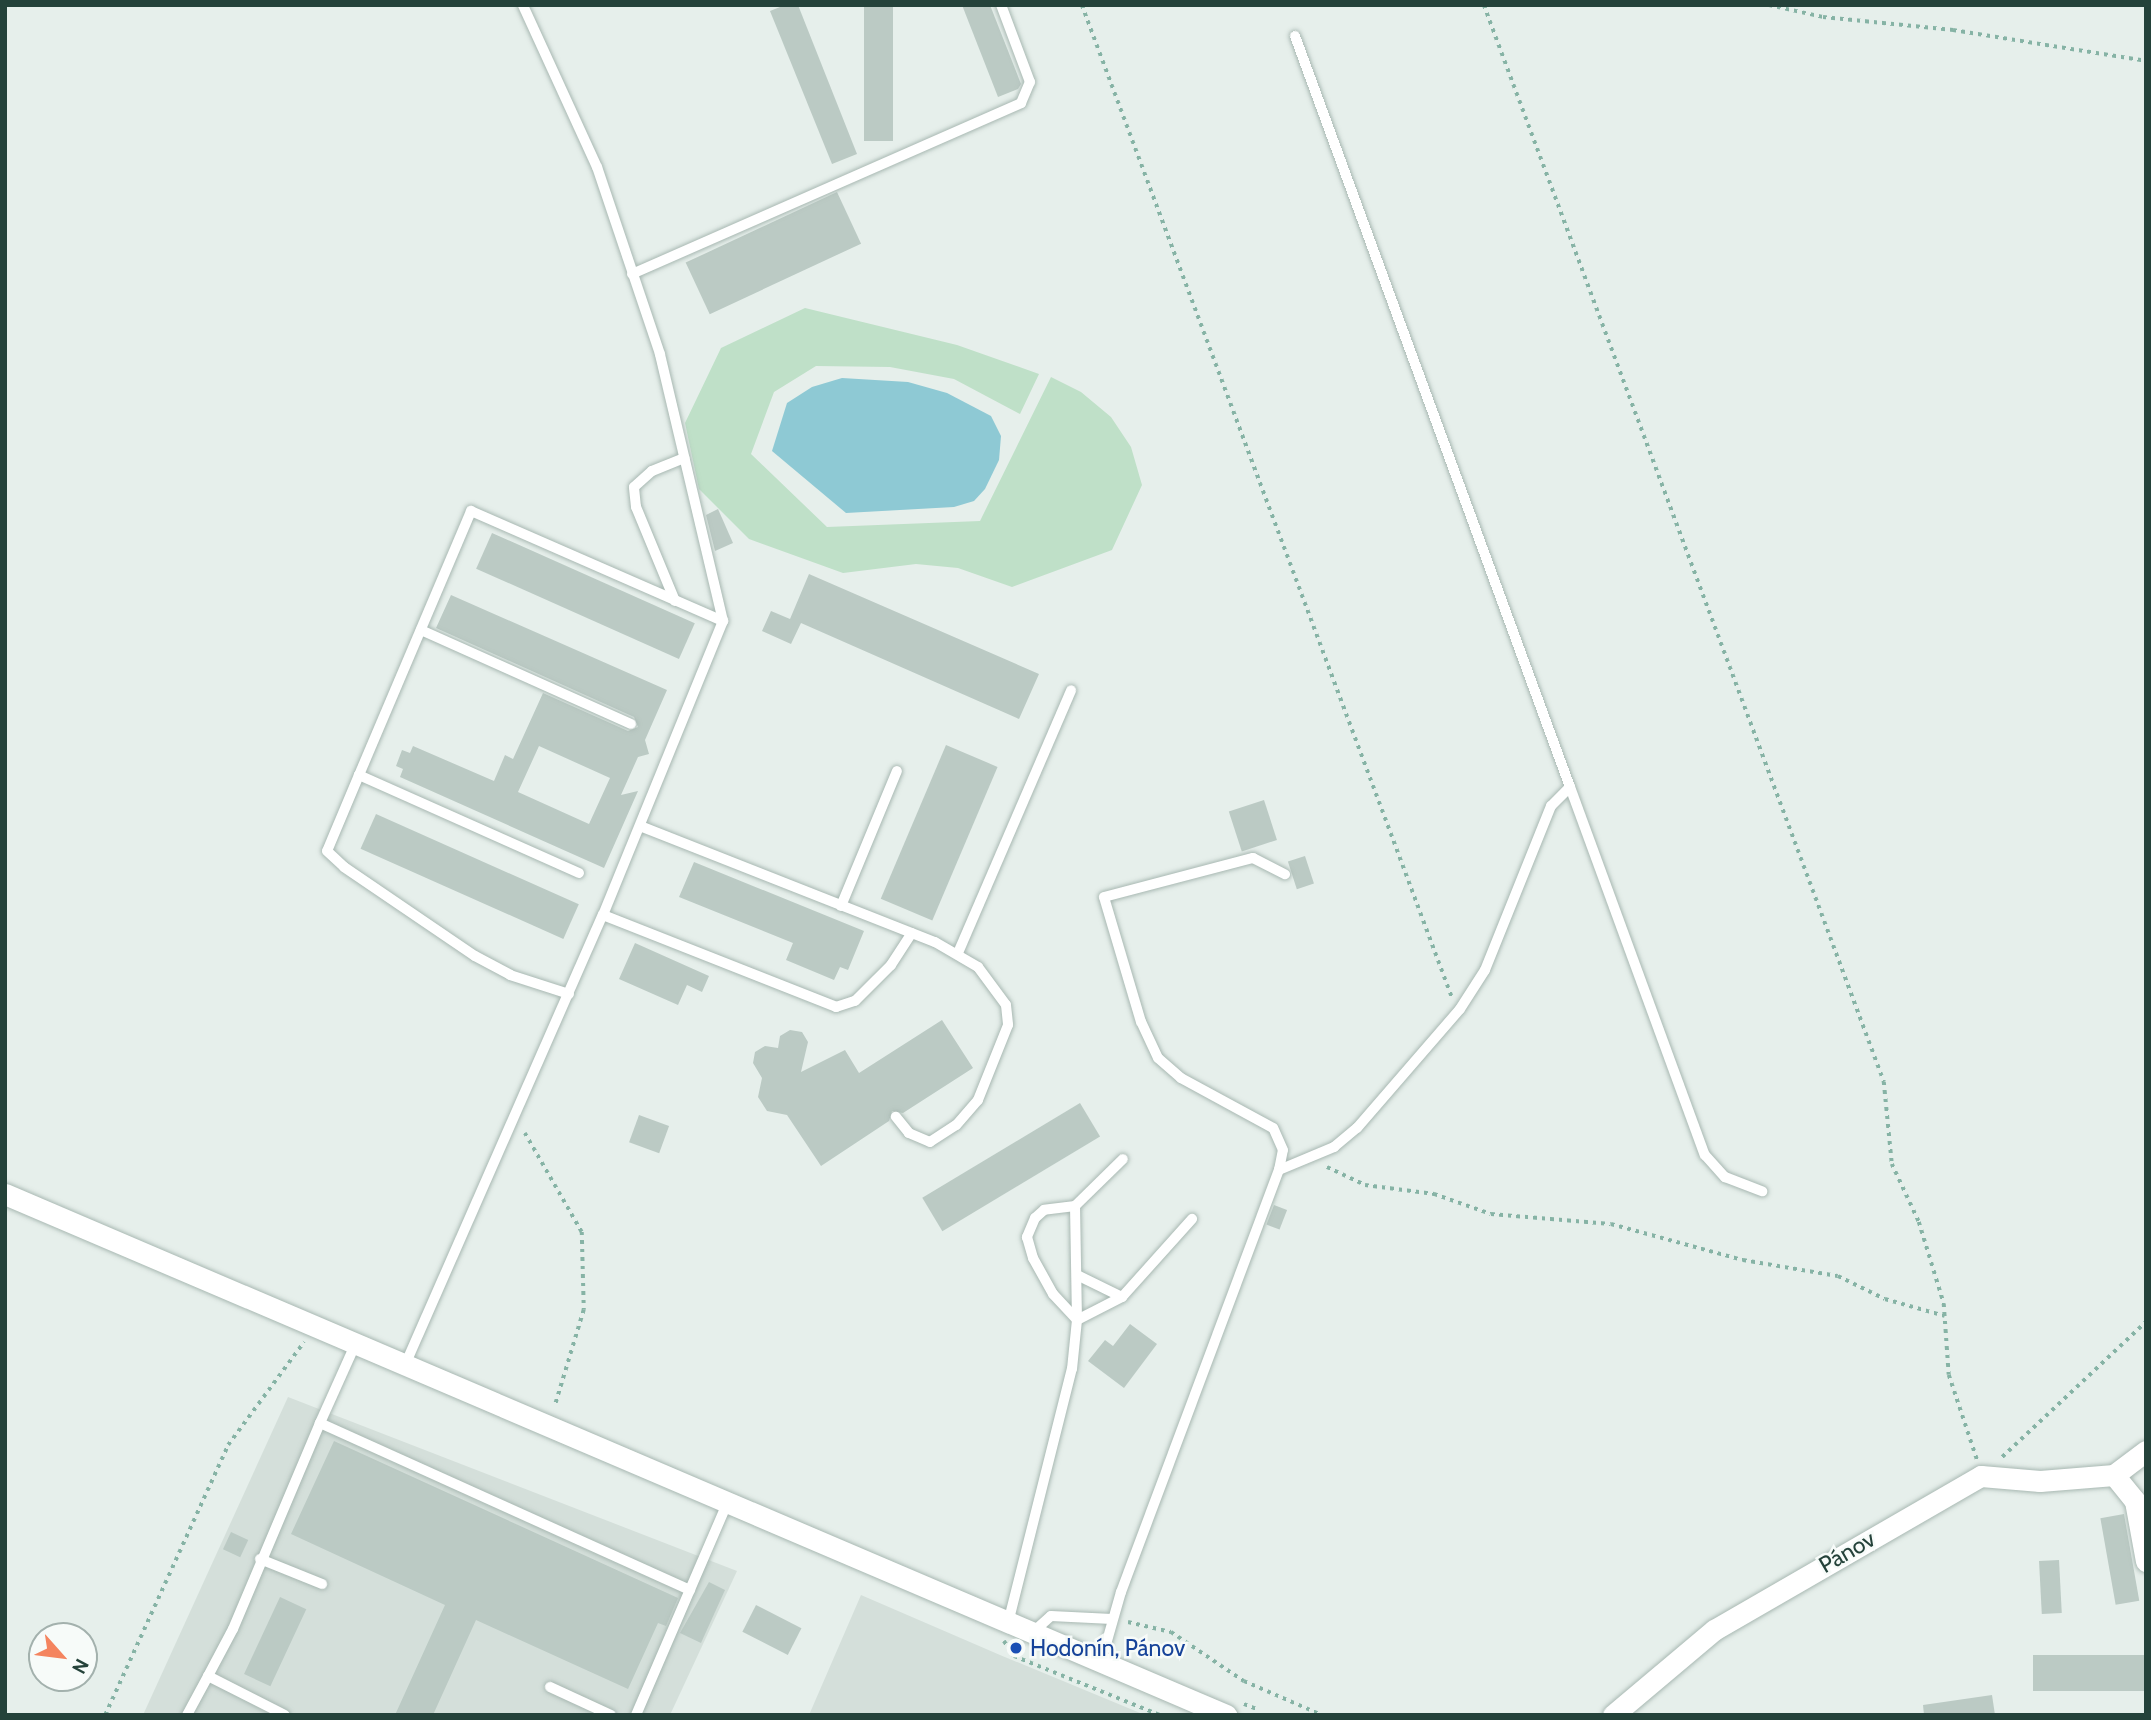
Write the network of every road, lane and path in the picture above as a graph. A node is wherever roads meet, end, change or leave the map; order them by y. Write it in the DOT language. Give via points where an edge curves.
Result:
graph roads {
  1 [pos="523,5"];
  2 [pos="1001,5"];
  3 [pos="1083,5"];
  4 [pos="1484,5"];
  5 [pos="1769,5"];
  6 [pos="1296,36"];
  7 [pos="2146,61"];
  8 [pos="632,274"];
  9 [pos="685,458"];
  10 [pos="675,601"];
  11 [pos="723,621"];
  12 [pos="421,631"];
  13 [pos="1071,690"];
  14 [pos="631,724"];
  15 [pos="897,771"];
  16 [pos="359,775"];
  17 [pos="1570,787"];
  18 [pos="640,825"];
  19 [pos="579,873"];
  20 [pos="1285,874"];
  21 [pos="841,906"];
  22 [pos="603,915"];
  23 [pos="912,933"];
  24 [pos="958,953"];
  25 [pos="569,994"];
  26 [pos="1457,1012"];
  27 [pos="896,1117"];
  28 [pos="512,1118"];
  29 [pos="1309,1157"];
  30 [pos="1123,1159"];
  31 [pos="1279,1170"];
  32 [pos="1762,1191"];
  33 [pos="5,1195"];
  34 [pos="1075,1206"];
  35 [pos="1192,1219"];
  36 [pos="1077,1275"];
  37 [pos="1122,1297"];
  38 [pos="1945,1316"];
  39 [pos="1077,1320"];
  40 [pos="2146,1322"];
  41 [pos="316,1326"];
  42 [pos="356,1343"];
  43 [pos="404,1365"];
  44 [pos="320,1423"];
  45 [pos="548,1427"];
  46 [pos="2146,1451"];
  47 [pos="2114,1475"];
  48 [pos="1981,1476"];
  49 [pos="727,1504"];
  50 [pos="260,1559"];
  51 [pos="2146,1561"];
  52 [pos="322,1584"];
  53 [pos="690,1590"];
  54 [pos="1112,1619"];
  55 [pos="1008,1623"];
  56 [pos="1032,1633"];
  57 [pos="1101,1662"];
  58 [pos="208,1676"];
  59 [pos="550,1687"];
  60 [pos="105,1715"];
  61 [pos="187,1715"];
  62 [pos="285,1715"];
  63 [pos="611,1715"];
  64 [pos="636,1715"];
  65 [pos="1160,1715"];
  66 [pos="1226,1715"];
  67 [pos="1322,1715"];
  68 [pos="1613,1715"];
  1 -- 8 [label="lane" via="597,167"];
  2 -- 8 [label="lane" via="1030,82 1021,103"];
  3 -- 26 [label="path"];
  4 -- 38 [label="path" via="1884,1082 1892,1164 1924,1237"];
  5 -- 7 [label="path" via="1823,17 1953,30"];
  6 -- 17 [label="lane"];
  8 -- 9 [label="lane" via="660,354"];
  9 -- 10 [label="lane" via="652,471 634,487 636,508"];
  9 -- 11 [label="lane"];
  10 -- 11 [label="lane"];
  10 -- 12 [label="lane" via="471,511"];
  11 -- 18 [label="lane"];
  12 -- 14 [label="lane"];
  12 -- 16 [label="lane"];
  13 -- 24 [label="lane"];
  15 -- 21 [label="lane"];
  16 -- 19 [label="lane"];
  16 -- 25 [label="lane" via="327,851 475,956 510,975"];
  17 -- 26 [label="lane" via="1551,806 1485,970"];
  17 -- 32 [label="lane" via="1705,1155 1725,1177"];
  18 -- 21 [label="lane"];
  18 -- 22 [label="lane"];
  20 -- 31 [label="lane" via="1253,858 1104,897 1141,1022 1158,1058 1181,1078 1273,1128 1283,1150"];
  21 -- 23 [label="lane"];
  22 -- 23 [label="lane" via="836,1007 855,1001 891,965"];
  22 -- 25 [label="lane"];
  23 -- 24 [label="lane"];
  24 -- 27 [label="lane" via="978,967 1006,1005 1008,1025 996,1057 978,1100 956,1125 930,1142 909,1133"];
  25 -- 28 [label="lane"];
  26 -- 29 [label="lane" via="1375,1112 1334,1147"];
  28 -- 43 [label="lane"];
  28 -- 45 [label="path" via="535,1146 582,1232 584,1310"];
  29 -- 31 [label="lane"];
  29 -- 38 [label="path" via="1365,1185 1434,1194 1491,1214 1639,1230 1743,1260 1838,1276 1896,1303"];
  30 -- 34 [label="lane"];
  31 -- 54 [label="lane"];
  33 -- 41 [label="main road"];
  34 -- 36 [label="lane"];
  34 -- 39 [label="lane" via="1044,1210 1027,1237 1053,1294"];
  35 -- 37 [label="lane"];
  36 -- 37 [label="lane"];
  36 -- 39 [label="lane"];
  37 -- 39 [label="lane"];
  38 -- 48 [label="path" via="1950,1375 1972,1434"];
  39 -- 55 [label="lane" via="1072,1369"];
  40 -- 48 [label="path"];
  41 -- 42 [label="main road"];
  41 -- 60 [label="path" via="228,1445"];
  42 -- 43 [label="main road"];
  42 -- 44 [label="lane"];
  43 -- 45 [label="main road"];
  44 -- 50 [label="lane"];
  44 -- 53 [label="lane"];
  45 -- 49 [label="main road"];
  46 -- 47 [label="main road"];
  47 -- 48 [label="main road" via="2040,1481"];
  47 -- 51 [label="main road" via="2135,1501"];
  48 -- 68 [label="main road, Pánov" via="1714,1630"];
  49 -- 53 [label="lane"];
  49 -- 55 [label="main road"];
  50 -- 52 [label="lane"];
  50 -- 58 [label="lane" via="233,1629"];
  53 -- 64 [label="lane"];
  54 -- 56 [label="lane" via="1051,1616"];
  54 -- 57 [label="lane"];
  54 -- 67 [label="path" via="1171,1632 1244,1681"];
  55 -- 56 [label="main road"];
  55 -- 65 [label="path" via="1007,1650"];
  56 -- 57 [label="main road"];
  57 -- 66 [label="main road"];
  58 -- 61 [label="lane"];
  58 -- 62 [label="lane"];
  59 -- 63 [label="lane"];
}
